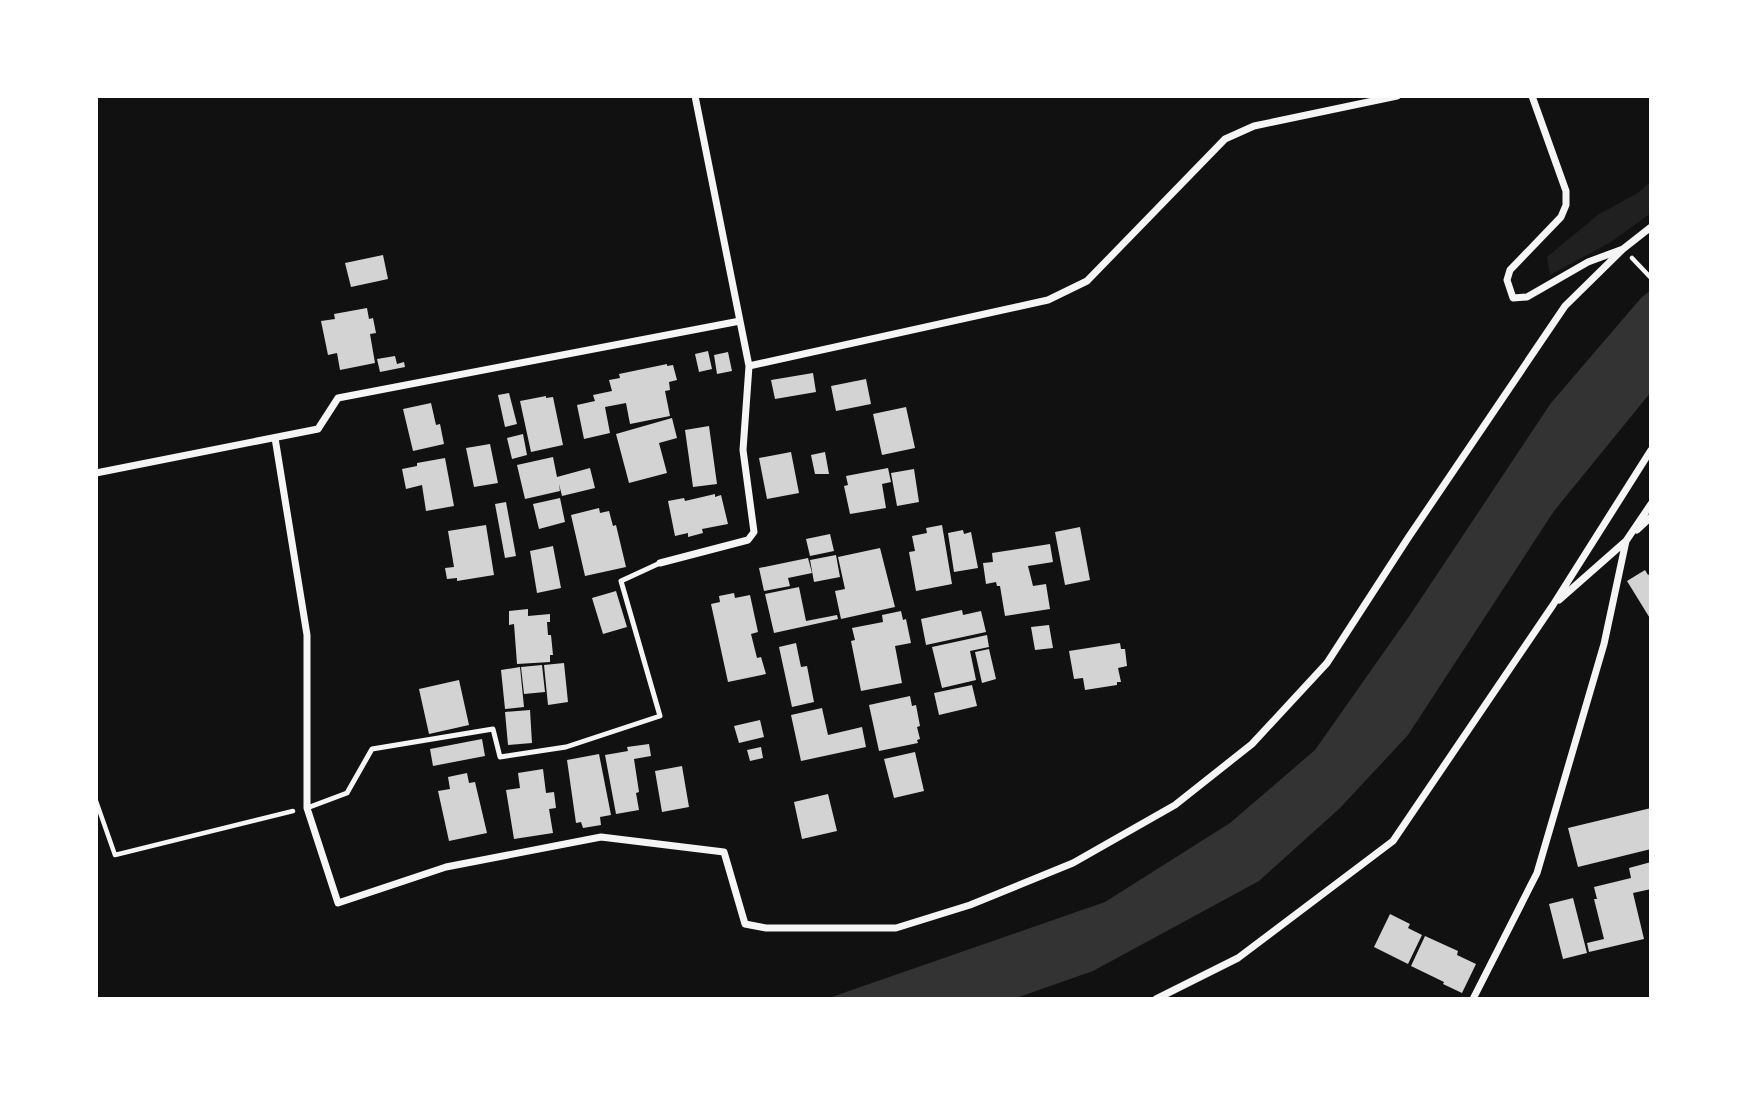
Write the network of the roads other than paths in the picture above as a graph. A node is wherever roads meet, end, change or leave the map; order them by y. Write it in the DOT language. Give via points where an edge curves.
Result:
graph roads {
  1 [pos="695,96"];
  2 [pos="1396,96"];
  3 [pos="1532,96"];
  4 [pos="1651,227"];
  5 [pos="1623,249"];
  6 [pos="740,321"];
  7 [pos="749,366"];
  8 [pos="275,438"];
  9 [pos="1651,450"];
  10 [pos="96,473"];
  11 [pos="1651,504"];
  12 [pos="1651,517"];
  13 [pos="1626,541"];
  14 [pos="660,564"];
  15 [pos="1553,605"];
  16 [pos="307,808"];
  17 [pos="1156,999"];
  18 [pos="1473,999"];
  1 -- 6 [label="street"];
  2 -- 7 [label="street" via="1254,126 1225,139 1087,281 1048,300"];
  3 -- 5 [label="street" via="1566,191 1566,205 1562,218 1510,270 1507,279 1513,298 1527,297 1587,262"];
  4 -- 5 [label="street"];
  5 -- 16 [label="street" via="1565,306 1326,663 1252,744 1175,805 1073,863 970,905 896,928 766,928 745,923 724,852 601,837 446,867 338,902"];
  6 -- 7 [label="street"];
  6 -- 8 [label="street" via="338,398 318,429"];
  7 -- 14 [label="street" via="743,450 754,532 748,540"];
  8 -- 10 [label="street"];
  8 -- 16 [label="street" via="307,635"];
  9 -- 15 [label="street"];
  11 -- 13 [label="street"];
  12 -- 13 [label="street"];
  13 -- 15 [label="street"];
  13 -- 18 [label="street" via="1604,644 1537,873"];
  14 -- 16 [label="lane" via="621,581 660,716 566,747 500,757 493,729 372,749 347,793"];
  15 -- 17 [label="street" via="1393,841 1238,958"];
}
